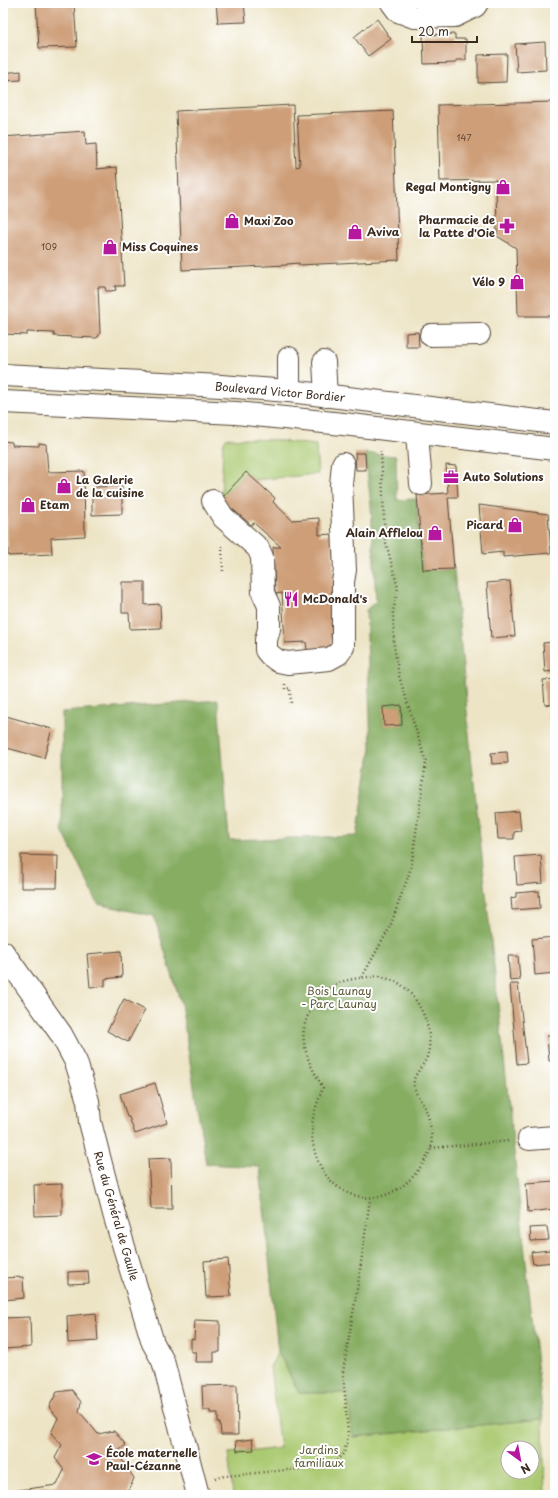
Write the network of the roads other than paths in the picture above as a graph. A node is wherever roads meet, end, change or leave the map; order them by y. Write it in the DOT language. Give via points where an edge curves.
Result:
graph roads {
  1 [pos="392,3"];
  2 [pos="478,3"];
  3 [pos="479,334"];
  4 [pos="432,335"];
  5 [pos="289,358"];
  6 [pos="324,362"];
  7 [pos="3,375"];
  8 [pos="289,391"];
  9 [pos="326,396"];
  10 [pos="3,402"];
  11 [pos="555,423"];
  12 [pos="417,434"];
  13 [pos="555,449"];
  14 [pos="343,464"];
  15 [pos="421,484"];
  16 [pos="213,501"];
  17 [pos="3,952"];
  18 [pos="555,1137"];
  19 [pos="529,1139"];
  20 [pos="196,1489"];
  1 -- 2 [label="main road" via="398,11 414,17 455,16"];
  3 -- 4 [label="main road"];
  5 -- 8 [label="main road"];
  6 -- 9 [label="main road"];
  7 -- 8 [label="main road, Boulevard Victor Bordier"];
  8 -- 9 [label="main road, Boulevard Victor Bordier"];
  9 -- 11 [label="main road, Boulevard Victor Bordier"];
  10 -- 12 [label="main road" via="236,413"];
  12 -- 13 [label="main road"];
  12 -- 15 [label="main road"];
  14 -- 16 [label="main road" via="343,647 338,654 329,659 288,663 278,661 266,650 269,606 264,593 262,557 258,548 223,517"];
  17 -- 20 [label="main road, Rue du Général de Gaulle" via="61,1034 76,1062 88,1101 90,1122 114,1214 153,1343 163,1361"];
  18 -- 19 [label="main road"];
}
